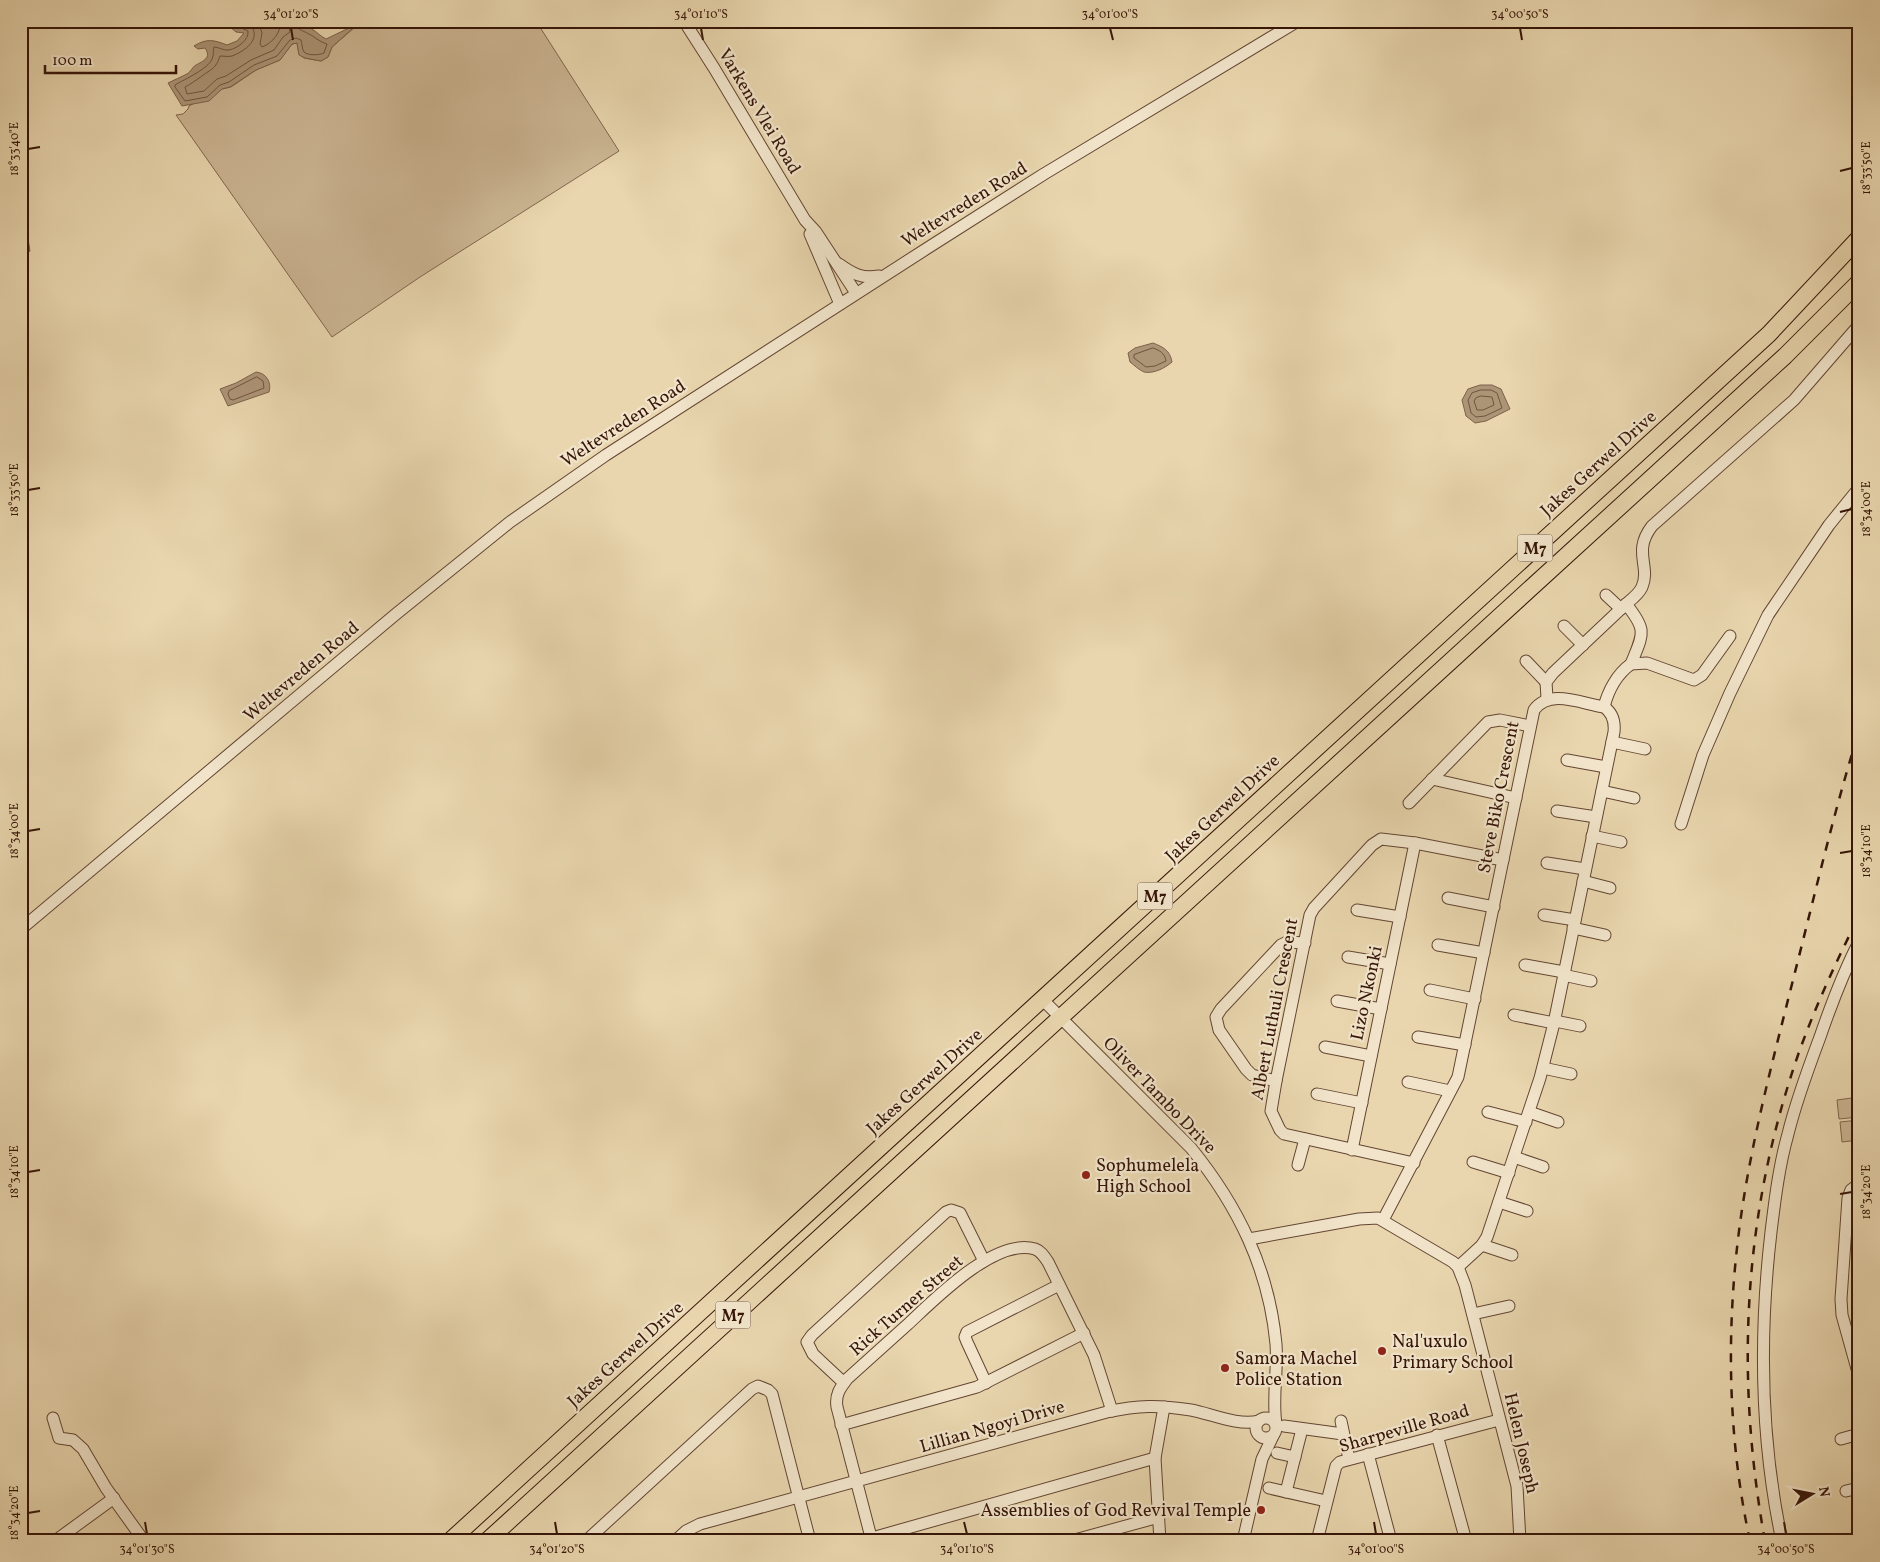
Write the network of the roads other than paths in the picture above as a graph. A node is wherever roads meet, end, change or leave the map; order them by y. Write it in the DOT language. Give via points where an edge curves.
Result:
graph roads {
  1 [pos="684,21"];
  2 [pos="1298,21"];
  3 [pos="805,220"];
  4 [pos="1859,238"];
  5 [pos="832,258"];
  6 [pos="885,275"];
  7 [pos="1859,282"];
  8 [pos="856,293"];
  9 [pos="840,304"];
  10 [pos="1859,325"];
  11 [pos="1859,488"];
  12 [pos="1606,595"];
  13 [pos="1627,609"];
  14 [pos="1564,626"];
  15 [pos="1730,636"];
  16 [pos="1582,645"];
  17 [pos="1526,661"];
  18 [pos="1631,664"];
  19 [pos="1546,682"];
  20 [pos="1547,698"];
  21 [pos="1604,707"];
  22 [pos="1530,726"];
  23 [pos="1612,742"];
  24 [pos="1645,749"];
  25 [pos="1567,760"];
  26 [pos="1606,767"];
  27 [pos="1432,779"];
  28 [pos="1602,791"];
  29 [pos="1516,798"];
  30 [pos="1634,798"];
  31 [pos="1409,803"];
  32 [pos="1557,811"];
  33 [pos="1596,817"];
  34 [pos="1681,824"];
  35 [pos="1592,836"];
  36 [pos="1621,842"];
  37 [pos="1415,843"];
  38 [pos="1503,860"];
  39 [pos="1547,863"];
  40 [pos="1585,869"];
  41 [pos="1583,882"];
  42 [pos="1610,888"];
  43 [pos="1448,898"];
  44 [pos="1494,907"];
  45 [pos="1357,910"];
  46 [pos="1544,915"];
  47 [pos="1400,917"];
  48 [pos="1574,924"];
  49 [pos="21,929"];
  50 [pos="1605,935"];
  51 [pos="1859,942"];
  52 [pos="1305,943"];
  53 [pos="1438,945"];
  54 [pos="1484,953"];
  55 [pos="1348,957"];
  56 [pos="1390,964"];
  57 [pos="1525,965"];
  58 [pos="1564,973"];
  59 [pos="1590,981"];
  60 [pos="1430,990"];
  61 [pos="1475,999"];
  62 [pos="1042,1000"];
  63 [pos="1337,1002"];
  64 [pos="1381,1010"];
  65 [pos="1514,1015"];
  66 [pos="1061,1018"];
  67 [pos="1554,1022"];
  68 [pos="1580,1026"];
  69 [pos="1418,1037"];
  70 [pos="1465,1045"];
  71 [pos="1325,1047"];
  72 [pos="1371,1056"];
  73 [pos="1543,1068"];
  74 [pos="1571,1074"];
  75 [pos="1276,1081"];
  76 [pos="1408,1082"];
  77 [pos="1450,1091"];
  78 [pos="1317,1094"];
  79 [pos="1362,1103"];
  80 [pos="1488,1112"];
  81 [pos="1528,1117"];
  82 [pos="1558,1122"];
  83 [pos="1305,1139"];
  84 [pos="1352,1150"];
  85 [pos="1514,1157"];
  86 [pos="1473,1162"];
  87 [pos="1414,1163"];
  88 [pos="1298,1165"];
  89 [pos="1543,1167"];
  90 [pos="1509,1173"];
  91 [pos="1859,1184"];
  92 [pos="1499,1202"];
  93 [pos="1527,1210"];
  94 [pos="1384,1220"];
  95 [pos="1249,1240"];
  96 [pos="1482,1245"];
  97 [pos="1512,1255"];
  98 [pos="984,1261"];
  99 [pos="1458,1267"];
  100 [pos="1059,1285"];
  101 [pos="1509,1306"];
  102 [pos="1473,1314"];
  103 [pos="1084,1333"];
  104 [pos="1859,1376"];
  105 [pos="844,1383"];
  106 [pos="986,1383"];
  107 [pos="1274,1398"];
  108 [pos="1164,1407"];
  109 [pos="1112,1411"];
  110 [pos="52,1418"];
  111 [pos="1499,1420"];
  112 [pos="1341,1421"];
  113 [pos="1280,1425"];
  114 [pos="841,1426"];
  115 [pos="1259,1427"];
  116 [pos="1302,1429"];
  117 [pos="1343,1434"];
  118 [pos="1859,1434"];
  119 [pos="1437,1435"];
  120 [pos="1273,1436"];
  121 [pos="1841,1439"];
  122 [pos="1277,1453"];
  123 [pos="1368,1454"];
  124 [pos="1295,1457"];
  125 [pos="1155,1458"];
  126 [pos="1262,1459"];
  127 [pos="1349,1459"];
  128 [pos="856,1482"];
  129 [pos="1268,1488"];
  130 [pos="1859,1488"];
  131 [pos="1846,1491"];
  132 [pos="1286,1492"];
  133 [pos="114,1498"];
  134 [pos="799,1498"];
  135 [pos="1326,1501"];
  136 [pos="1159,1517"];
  137 [pos="872,1540"];
  138 [pos="55,1541"];
  139 [pos="144,1541"];
  140 [pos="450,1541"];
  141 [pos="487,1541"];
  142 [pos="586,1541"];
  143 [pos="675,1541"];
  144 [pos="810,1541"];
  145 [pos="1071,1541"];
  146 [pos="1160,1541"];
  147 [pos="1242,1541"];
  148 [pos="1317,1541"];
  149 [pos="1391,1541"];
  150 [pos="1466,1541"];
  151 [pos="1520,1541"];
  152 [pos="1782,1541"];
  1 -- 3 [label="street, Varkens Vlei Road"];
  2 -- 6 [label="street, Weltevreden Road" via="1044,174"];
  3 -- 5 [label="street, Varkens Vlei Road"];
  3 -- 9 [label="street, Varkens Vlei Road"];
  4 -- 62 [label="highway, Jakes Gerwel Drive / M7" via="1769,334"];
  5 -- 6 [label="street" via="849,272 862,277"];
  5 -- 8 [label="street, Varkens Vlei Road"];
  6 -- 8 [label="street, Weltevreden Road"];
  7 -- 66 [label="highway, M7" via="1785,356"];
  8 -- 9 [label="street, Weltevreden Road"];
  9 -- 49 [label="street, Weltevreden Road" via="606,455 510,522"];
  10 -- 13 [label="street" via="1794,400 1646,533 1642,550 1644,579"];
  11 -- 34 [label="street" via="1829,525 1768,615 1704,755"];
  12 -- 13 [label="street"];
  13 -- 16 [label="street"];
  13 -- 18 [label="street" via="1641,628 1642,637"];
  14 -- 16 [label="street"];
  15 -- 18 [label="street" via="1702,675 1694,680 1648,663"];
  16 -- 19 [label="street"];
  17 -- 19 [label="street"];
  18 -- 21 [label="street" via="1617,678"];
  19 -- 20 [label="street"];
  20 -- 21 [label="street"];
  20 -- 22 [label="street, Steve Biko Crescent" via="1534,710"];
  21 -- 23 [label="street" via="1614,721"];
  22 -- 27 [label="street" via="1496,720 1488,722"];
  22 -- 29 [label="street, Steve Biko Crescent"];
  23 -- 24 [label="street"];
  23 -- 26 [label="street"];
  25 -- 26 [label="street"];
  26 -- 28 [label="street"];
  27 -- 29 [label="street"];
  27 -- 31 [label="street"];
  28 -- 30 [label="street"];
  28 -- 33 [label="street"];
  29 -- 38 [label="street, Steve Biko Crescent"];
  32 -- 33 [label="street"];
  33 -- 35 [label="street"];
  35 -- 36 [label="street"];
  35 -- 40 [label="street"];
  37 -- 38 [label="street, Albert Luthuli Crescent"];
  37 -- 47 [label="street, Lizo Nkonki"];
  37 -- 52 [label="street, Albert Luthuli Crescent" via="1385,838 1372,845 1312,911"];
  38 -- 44 [label="street, Steve Biko Crescent"];
  39 -- 40 [label="street"];
  40 -- 41 [label="street"];
  41 -- 42 [label="street"];
  41 -- 48 [label="street"];
  43 -- 44 [label="street"];
  44 -- 54 [label="street, Steve Biko Crescent"];
  45 -- 47 [label="street"];
  46 -- 48 [label="street"];
  47 -- 56 [label="street, Lizo Nkonki"];
  48 -- 50 [label="street"];
  48 -- 58 [label="street"];
  51 -- 152 [label="street" via="1831,1006 1802,1088 1788,1135 1775,1200 1765,1288 1762,1382 1770,1468"];
  52 -- 75 [label="street, Albert Luthuli Crescent"];
  52 -- 75 [label="street" via="1281,944 1216,1017 1219,1030 1246,1069 1252,1075"];
  53 -- 54 [label="street"];
  54 -- 61 [label="street, Steve Biko Crescent"];
  55 -- 56 [label="street"];
  56 -- 64 [label="street, Lizo Nkonki"];
  57 -- 58 [label="street"];
  58 -- 59 [label="street"];
  58 -- 67 [label="street"];
  60 -- 61 [label="street"];
  61 -- 70 [label="street, Steve Biko Crescent"];
  62 -- 66 [label="street, Oliver Tambo Drive"];
  62 -- 140 [label="highway, Jakes Gerwel Drive / M7"];
  63 -- 64 [label="street"];
  64 -- 72 [label="street, Lizo Nkonki"];
  65 -- 67 [label="street"];
  66 -- 95 [label="street, Oliver Tambo Drive" via="1191,1148 1222,1190"];
  66 -- 141 [label="highway, M7"];
  67 -- 68 [label="street"];
  67 -- 73 [label="street"];
  69 -- 70 [label="street"];
  70 -- 77 [label="street, Steve Biko Crescent" via="1458,1077"];
  71 -- 72 [label="street"];
  72 -- 79 [label="street, Lizo Nkonki"];
  73 -- 74 [label="street"];
  73 -- 81 [label="street"];
  75 -- 83 [label="street, Albert Luthuli Crescent" via="1272,1115 1284,1134"];
  76 -- 77 [label="street"];
  77 -- 87 [label="street, Steve Biko Crescent"];
  78 -- 79 [label="street"];
  79 -- 84 [label="street, Lizo Nkonki"];
  80 -- 81 [label="street"];
  81 -- 82 [label="street"];
  81 -- 85 [label="street"];
  83 -- 84 [label="street, Albert Luthuli Crescent"];
  83 -- 88 [label="street"];
  84 -- 87 [label="street, Albert Luthuli Crescent"];
  85 -- 89 [label="street"];
  85 -- 90 [label="street"];
  86 -- 90 [label="street"];
  87 -- 94 [label="street, Steve Biko Crescent"];
  90 -- 92 [label="street"];
  91 -- 104 [label="street" via="1851,1190 1848,1198 1841,1299 1842,1315"];
  92 -- 93 [label="street"];
  92 -- 96 [label="street"];
  94 -- 95 [label="street" via="1358,1219"];
  94 -- 99 [label="street" via="1447,1257"];
  95 -- 107 [label="street, Oliver Tambo Drive" via="1271,1310 1276,1344"];
  96 -- 97 [label="street"];
  96 -- 99 [label="street"];
  98 -- 100 [label="street, Rick Turner Street" via="1016,1249 1036,1249 1048,1262"];
  98 -- 105 [label="street, Rick Turner Street" via="945,1290"];
  98 -- 105 [label="street" via="960,1213 946,1212 807,1342 813,1354"];
  99 -- 102 [label="street, Helen Joseph"];
  100 -- 103 [label="street, Rick Turner Street"];
  100 -- 106 [label="street" via="967,1332 965,1337"];
  101 -- 102 [label="street"];
  102 -- 111 [label="street, Helen Joseph"];
  103 -- 106 [label="street"];
  103 -- 109 [label="street, Rick Turner Street"];
  105 -- 114 [label="street, Rick Turner Street" via="836,1402"];
  106 -- 114 [label="street" via="965,1392"];
  107 -- 113 [label="street, Oliver Tambo Drive"];
  107 -- 115 [label="street, Oliver Tambo Drive"];
  108 -- 109 [label="street, Lillian Ngoyi Drive" via="1149,1405"];
  108 -- 115 [label="street, Lillian Ngoyi Drive"];
  108 -- 125 [label="street"];
  109 -- 128 [label="street, Lillian Ngoyi Drive"];
  110 -- 133 [label="street" via="59,1438 79,1444"];
  111 -- 119 [label="street, Sharpeville Road"];
  111 -- 151 [label="street, Helen Joseph" via="1517,1486"];
  112 -- 117 [label="street"];
  113 -- 115 [label="street, Lillian Ngoyi Drive" via="1270,1418"];
  113 -- 116 [label="street, Lillian Ngoyi Drive"];
  113 -- 120 [label="street, Oliver Tambo Drive"];
  114 -- 128 [label="street, Rick Turner Street"];
  115 -- 120 [label="street" via="1266,1438"];
  115 -- 126 [label="street"];
  116 -- 117 [label="street, Lillian Ngoyi Drive"];
  116 -- 124 [label="street"];
  117 -- 127 [label="street"];
  118 -- 121 [label="street"];
  119 -- 123 [label="street, Sharpeville Road"];
  119 -- 150 [label="street"];
  120 -- 126 [label="street"];
  122 -- 124 [label="street"];
  123 -- 127 [label="street, Sharpeville Road"];
  123 -- 149 [label="street"];
  124 -- 132 [label="street"];
  125 -- 136 [label="street"];
  125 -- 137 [label="street"];
  126 -- 147 [label="street"];
  127 -- 135 [label="street, Sharpeville Road" via="1336,1466"];
  128 -- 134 [label="street, Lillian Ngoyi Drive"];
  128 -- 137 [label="street, Rick Turner Street"];
  129 -- 132 [label="street"];
  130 -- 131 [label="street"];
  132 -- 135 [label="street"];
  133 -- 138 [label="street"];
  133 -- 139 [label="street"];
  134 -- 142 [label="street" via="772,1394 758,1386"];
  134 -- 143 [label="street, Lillian Ngoyi Drive" via="700,1524"];
  134 -- 144 [label="street"];
  135 -- 148 [label="street, Sharpeville Road"];
  136 -- 145 [label="street"];
  136 -- 146 [label="street"];
}
